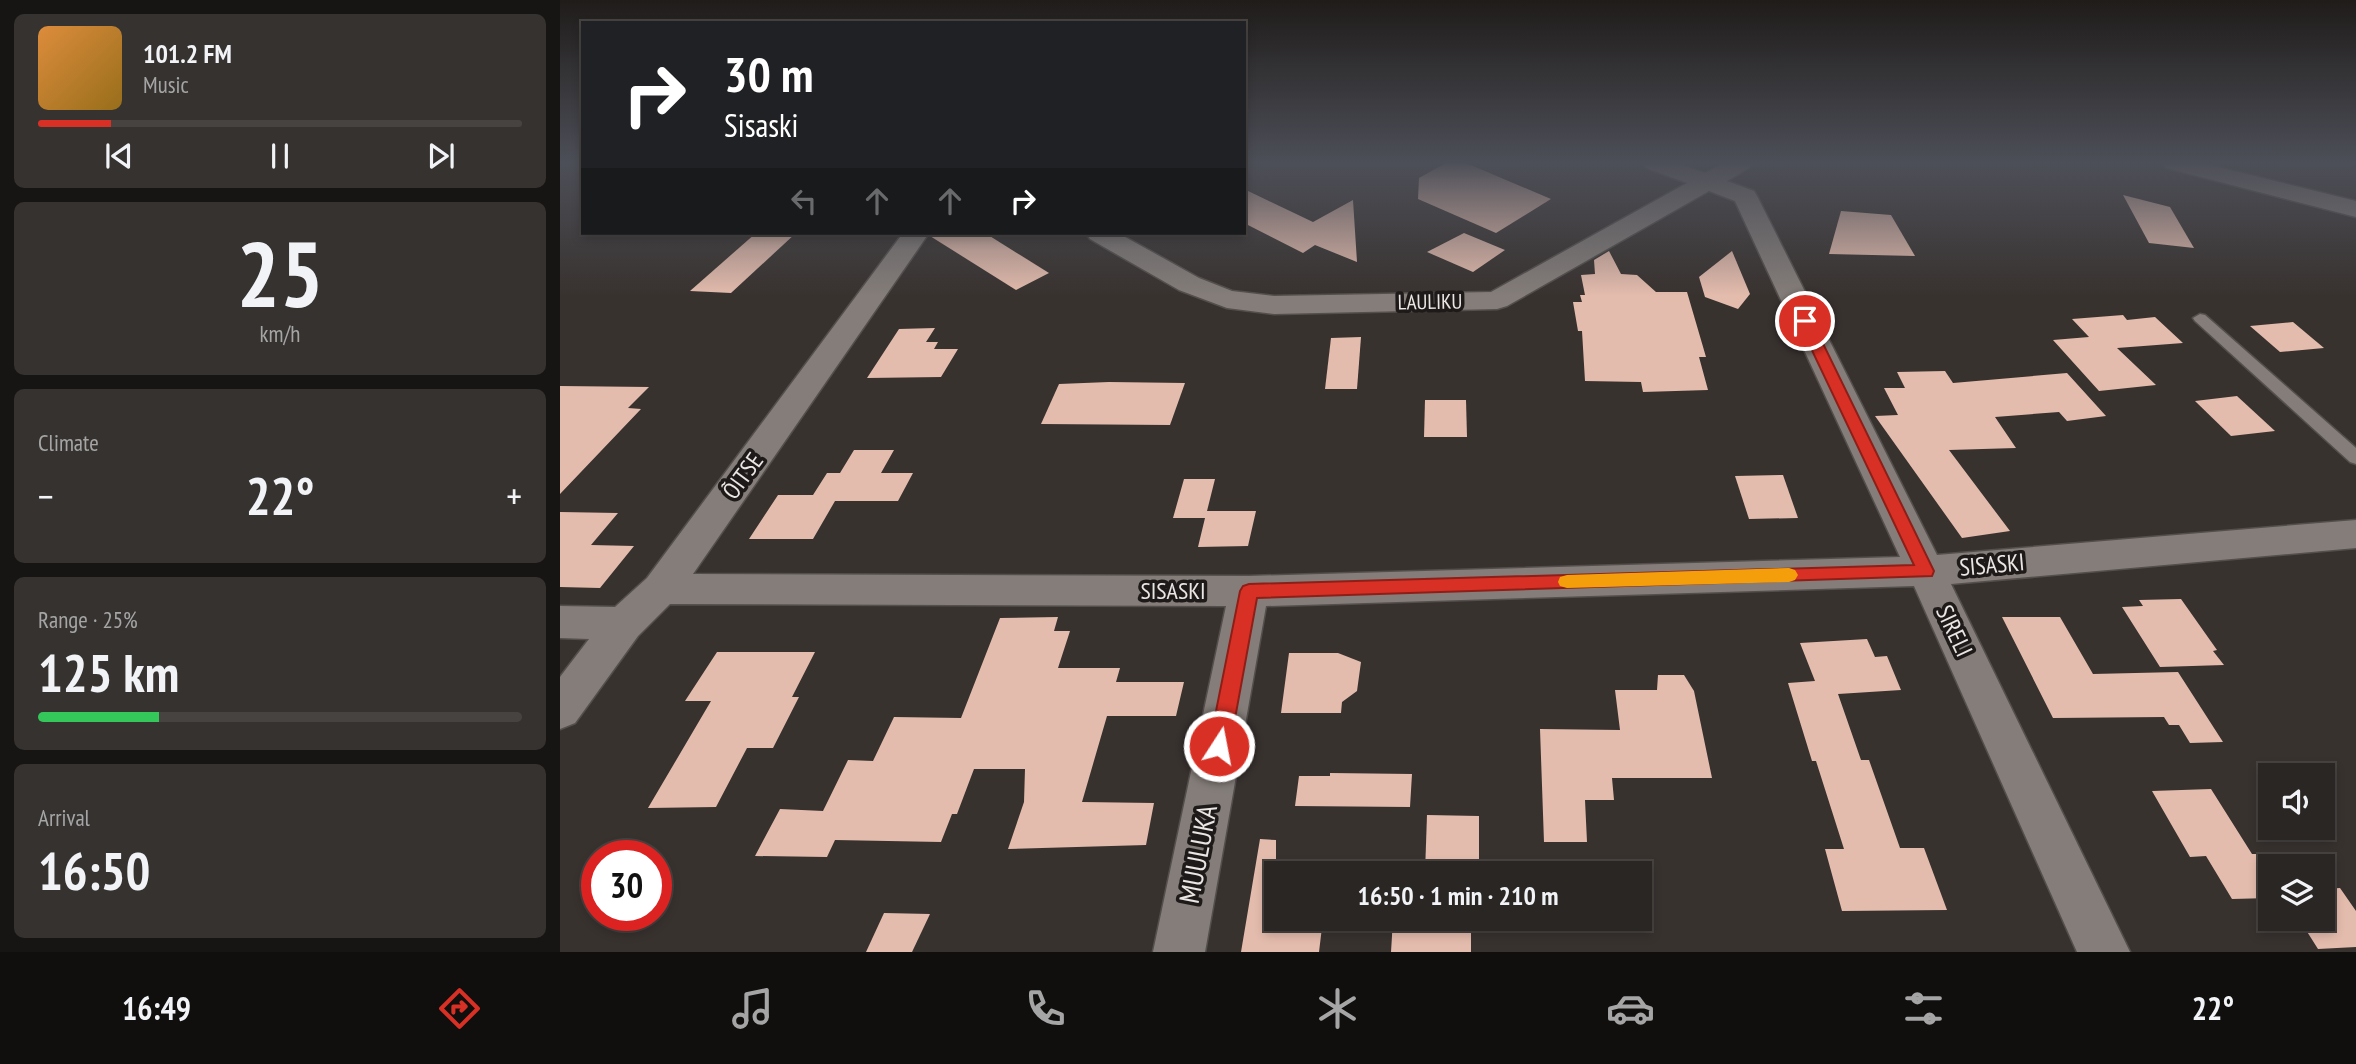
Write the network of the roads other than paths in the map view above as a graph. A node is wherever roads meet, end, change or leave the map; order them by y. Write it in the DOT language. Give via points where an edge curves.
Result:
graph roads {
  1 [pos="1661,207"];
  2 [pos="1751,207"];
  3 [pos="915,235"];
  4 [pos="1103,235"];
  5 [pos="2200,318"];
  6 [pos="2356,458"];
  7 [pos="2356,534"];
  8 [pos="1926,571"];
  9 [pos="661,589"];
  10 [pos="1249,591"];
  11 [pos="560,622"];
  12 [pos="624,624"];
  13 [pos="560,710"];
  14 [pos="1179,952"];
  15 [pos="2104,952"];
  1 -- 4 [label="street, LAULIKU" via="1497,300 1274,305 1227,299 1189,284"];
  2 -- 8 [label="street, SIRELI"];
  3 -- 9 [label="street, ÕITSE"];
  5 -- 6 [label="lane"];
  7 -- 8 [label="street, SISASKI"];
  8 -- 10 [label="street, SISASKI"];
  8 -- 15 [label="street, SIRELI"];
  9 -- 10 [label="street, SISASKI"];
  9 -- 12 [label="street, ÕITSE"];
  10 -- 14 [label="street, MUULUKA"];
  11 -- 12 [label="street"];
  12 -- 13 [label="street, ÕITSE"];
}
